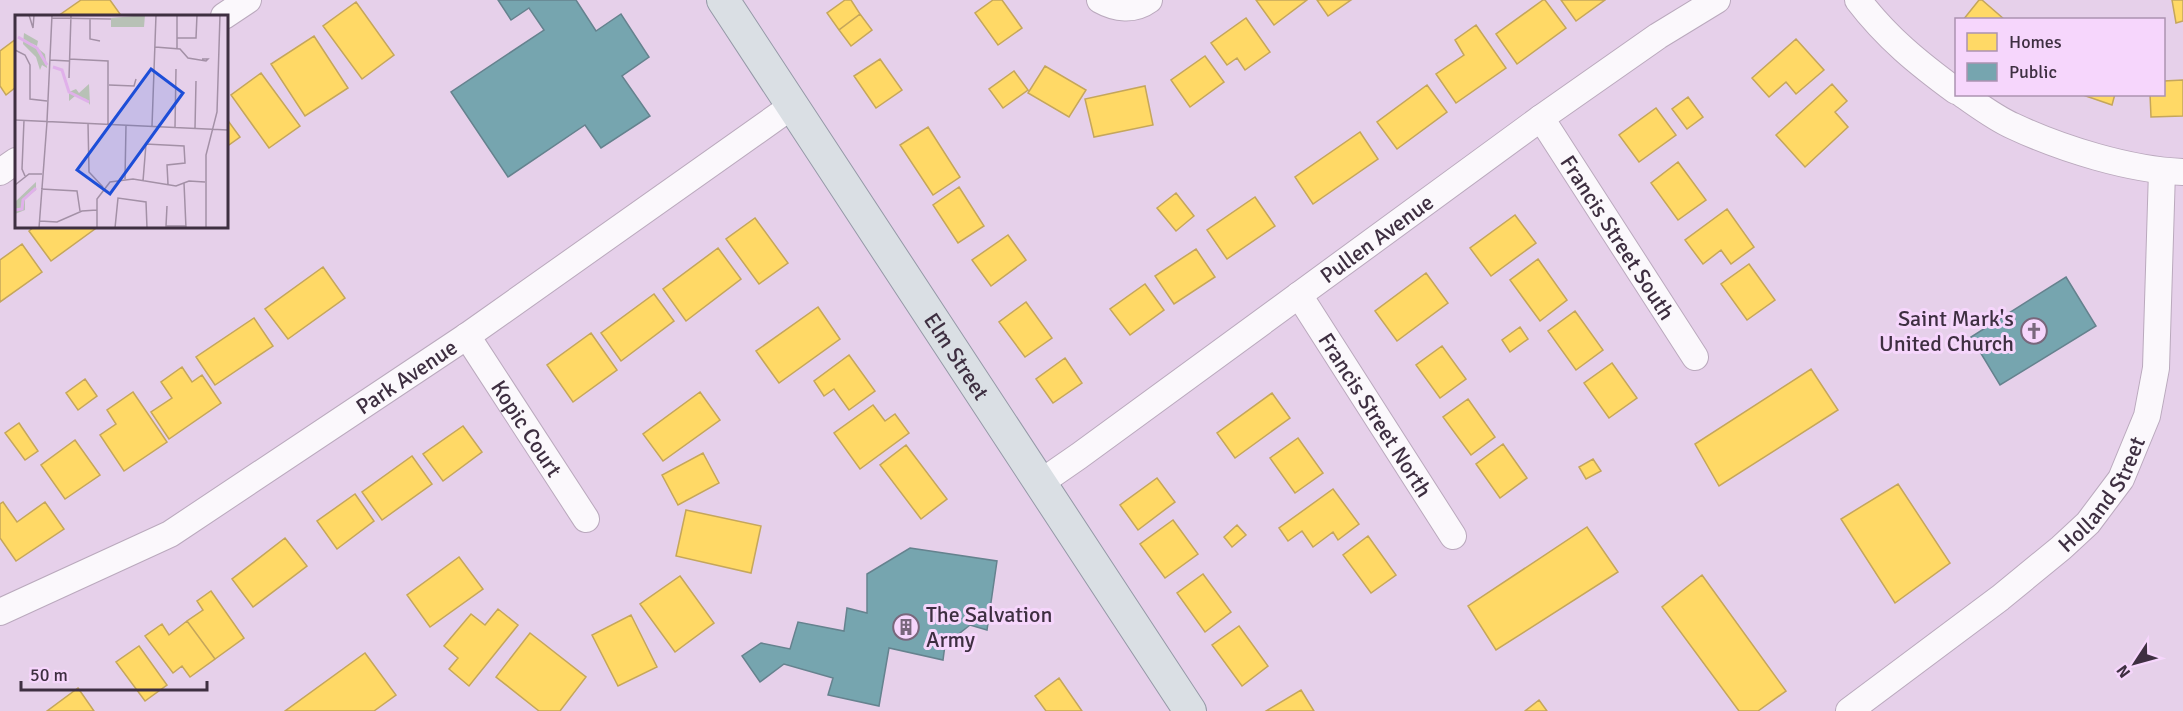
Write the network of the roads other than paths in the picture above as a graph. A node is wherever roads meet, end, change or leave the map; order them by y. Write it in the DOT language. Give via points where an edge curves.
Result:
graph roads {
  1 [pos="248,0"];
  2 [pos="723,0"];
  3 [pos="1100,0"];
  4 [pos="1149,0"];
  5 [pos="1717,0"];
  6 [pos="1858,0"];
  7 [pos="226,15"];
  8 [pos="1955,90"];
  9 [pos="1965,96"];
  10 [pos="792,106"];
  11 [pos="1541,118"];
  12 [pos="15,161"];
  13 [pos="0,172"];
  14 [pos="2172,172"];
  15 [pos="1299,295"];
  16 [pos="467,336"];
  17 [pos="1695,357"];
  18 [pos="1040,483"];
  19 [pos="586,519"];
  20 [pos="1453,536"];
  21 [pos="0,612"];
  22 [pos="1190,711"];
  23 [pos="1849,711"];
  1 -- 7 [label="street"];
  2 -- 10 [label="main road, Elm Street"];
  3 -- 4 [label="street" via="1127,8"];
  5 -- 11 [label="street, Pullen Avenue"];
  6 -- 8 [label="street" via="1915,61"];
  9 -- 14 [label="street" via="2012,126 2050,141 2103,158"];
  10 -- 16 [label="street, Park Avenue"];
  10 -- 18 [label="main road, Elm Street"];
  11 -- 15 [label="street, Pullen Avenue"];
  11 -- 17 [label="street, Francis Street South"];
  12 -- 13 [label="street"];
  14 -- 23 [label="street, Holland Street" via="2156,368 2147,416 2121,479 2088,523 2061,548"];
  15 -- 18 [label="street, Pullen Avenue"];
  15 -- 20 [label="street, Francis Street North"];
  16 -- 19 [label="street, Kopic Court"];
  16 -- 21 [label="street, Park Avenue" via="170,534"];
  18 -- 22 [label="main road, Elm Street"];
}
